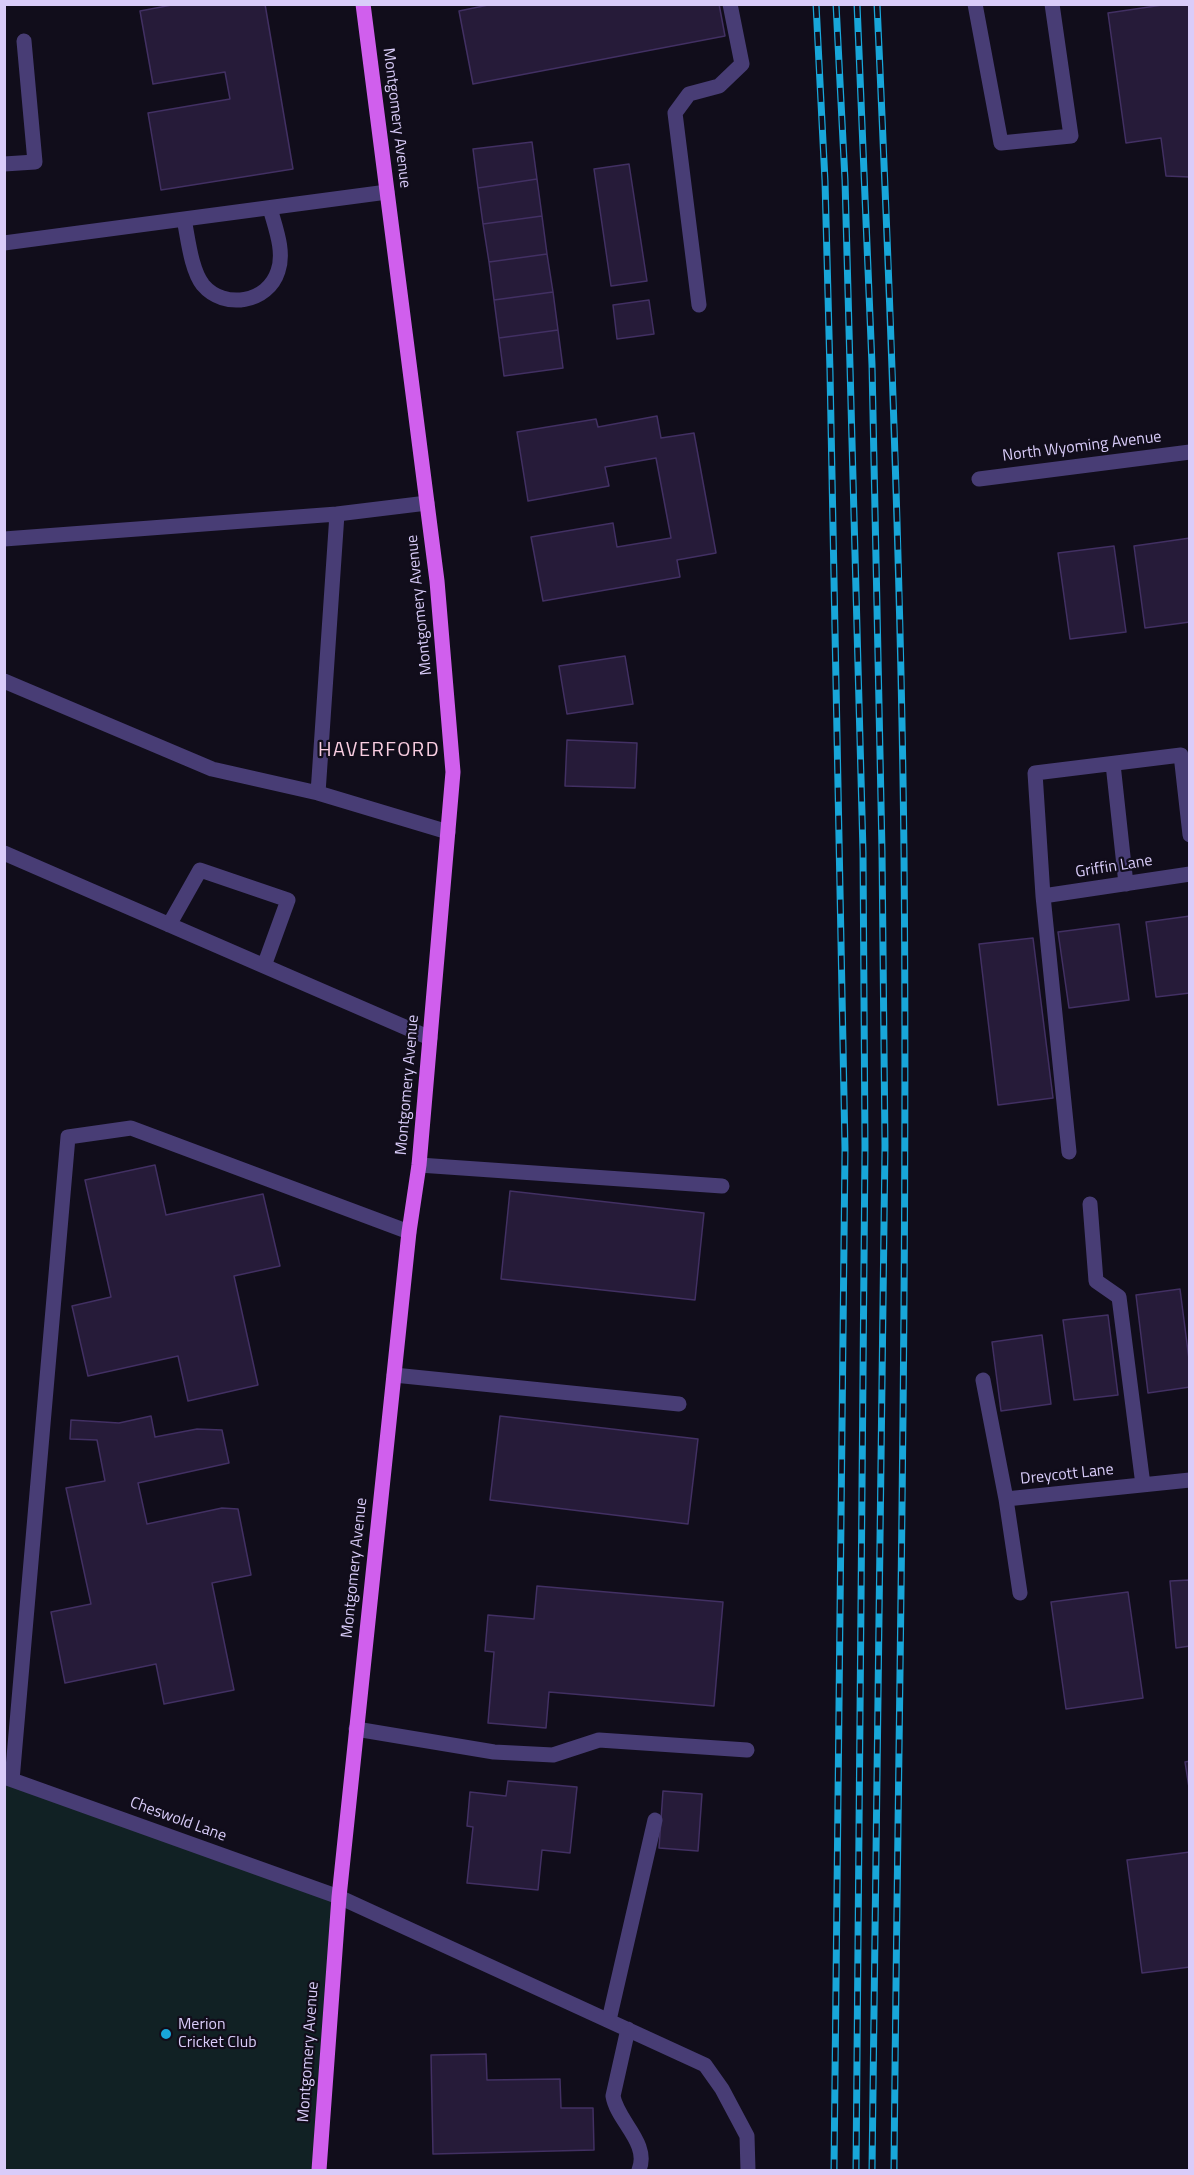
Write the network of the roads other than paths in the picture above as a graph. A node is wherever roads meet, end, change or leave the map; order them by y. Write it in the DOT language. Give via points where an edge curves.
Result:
graph roads {
  1 [pos="363,4"];
  2 [pos="730,4"];
  3 [pos="975,4"];
  4 [pos="1052,4"];
  5 [pos="24,41"];
  6 [pos="4,164"];
  7 [pos="387,192"];
  8 [pos="270,208"];
  9 [pos="184,219"];
  10 [pos="4,243"];
  11 [pos="699,305"];
  12 [pos="1190,452"];
  13 [pos="979,478"];
  14 [pos="427,503"];
  15 [pos="337,514"];
  16 [pos="4,539"];
  17 [pos="4,681"];
  18 [pos="1113,764"];
  19 [pos="318,793"];
  20 [pos="448,832"];
  21 [pos="1190,835"];
  22 [pos="4,853"];
  23 [pos="1190,874"];
  24 [pos="1126,884"];
  25 [pos="1043,896"];
  26 [pos="170,925"];
  27 [pos="264,966"];
  28 [pos="429,1038"];
  29 [pos="1069,1152"];
  30 [pos="418,1165"];
  31 [pos="722,1186"];
  32 [pos="1090,1204"];
  33 [pos="409,1232"];
  34 [pos="394,1375"];
  35 [pos="983,1380"];
  36 [pos="679,1404"];
  37 [pos="1190,1480"];
  38 [pos="1143,1485"];
  39 [pos="1006,1499"];
  40 [pos="1020,1593"];
  41 [pos="356,1729"];
  42 [pos="747,1750"];
  43 [pos="8,1779"];
  44 [pos="655,1820"];
  45 [pos="339,1897"];
  46 [pos="609,2020"];
  47 [pos="628,2029"];
  48 [pos="319,2170"];
  49 [pos="639,2170"];
  50 [pos="748,2170"];
  1 -- 7 [label="main road, Montgomery Avenue"];
  2 -- 11 [label="street" via="742,64 719,86 689,94 675,113"];
  3 -- 4 [label="street" via="1001,143 1071,136"];
  5 -- 6 [label="street" via="35,162"];
  7 -- 8 [label="street"];
  7 -- 14 [label="main road, Montgomery Avenue"];
  8 -- 9 [label="street"];
  8 -- 9 [label="street" via="281,259 278,273 259,295 245,300 215,295 203,285 195,271"];
  9 -- 10 [label="street"];
  12 -- 13 [label="street, North Wyoming Avenue"];
  14 -- 15 [label="street"];
  14 -- 20 [label="main road, Montgomery Avenue" via="453,772"];
  15 -- 16 [label="street"];
  15 -- 19 [label="street"];
  17 -- 19 [label="street" via="212,768"];
  18 -- 21 [label="street" via="1181,755"];
  18 -- 24 [label="street"];
  18 -- 25 [label="street" via="1035,773"];
  19 -- 20 [label="street"];
  20 -- 28 [label="main road, Montgomery Avenue"];
  22 -- 26 [label="street"];
  23 -- 24 [label="street, Griffin Lane"];
  24 -- 25 [label="street, Griffin Lane"];
  25 -- 29 [label="street"];
  26 -- 27 [label="street"];
  26 -- 27 [label="street" via="200,870 288,900"];
  27 -- 28 [label="street"];
  28 -- 30 [label="main road, Montgomery Avenue"];
  30 -- 31 [label="street"];
  30 -- 33 [label="main road, Montgomery Avenue"];
  32 -- 38 [label="street" via="1096,1281 1119,1298"];
  33 -- 34 [label="main road, Montgomery Avenue"];
  33 -- 43 [label="street" via="130,1128 68,1137"];
  34 -- 36 [label="street"];
  34 -- 41 [label="main road, Montgomery Avenue"];
  35 -- 39 [label="street"];
  37 -- 38 [label="street, Dreycott Lane"];
  38 -- 39 [label="street, Dreycott Lane"];
  39 -- 40 [label="street, Dreycott Lane"];
  41 -- 42 [label="street" via="494,1752 553,1755 600,1740"];
  41 -- 45 [label="main road, Montgomery Avenue"];
  43 -- 45 [label="street, Cheswold Lane"];
  44 -- 46 [label="street"];
  45 -- 46 [label="street, Cheswold Lane"];
  45 -- 48 [label="main road, Montgomery Avenue"];
  46 -- 47 [label="street, Cheswold Lane"];
  47 -- 49 [label="street" via="613,2096 614,2106 636,2141 641,2157"];
  47 -- 50 [label="street, Cheswold Lane" via="705,2065 747,2136"];
}
